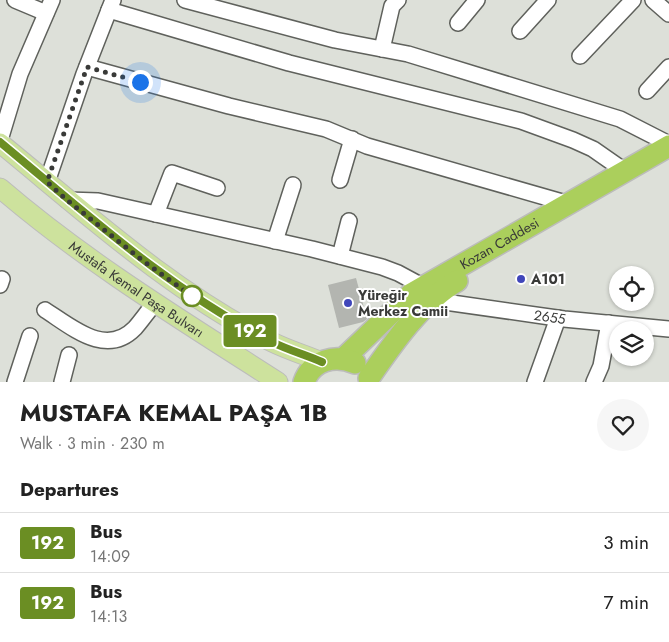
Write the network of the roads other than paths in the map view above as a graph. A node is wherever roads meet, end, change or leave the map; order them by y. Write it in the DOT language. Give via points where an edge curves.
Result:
graph roads {
  1 [pos="15,0"];
  2 [pos="185,0"];
  3 [pos="398,0"];
  4 [pos="478,0"];
  5 [pos="548,0"];
  6 [pos="633,0"];
  7 [pos="653,0"];
  8 [pos="111,5"];
  9 [pos="49,7"];
  10 [pos="669,14"];
  11 [pos="458,23"];
  12 [pos="520,31"];
  13 [pos="382,49"];
  14 [pos="580,56"];
  15 [pos="87,67"];
  16 [pos="669,68"];
  17 [pos="648,91"];
  18 [pos="352,139"];
  19 [pos="0,141"];
  20 [pos="669,145"];
  21 [pos="669,160"];
  22 [pos="626,172"];
  23 [pos="340,180"];
  24 [pos="47,182"];
  25 [pos="293,185"];
  26 [pos="0,188"];
  27 [pos="217,188"];
  28 [pos="67,200"];
  29 [pos="569,204"];
  30 [pos="156,214"];
  31 [pos="349,221"];
  32 [pos="275,241"];
  33 [pos="340,256"];
  34 [pos="428,293"];
  35 [pos="155,303"];
  36 [pos="45,310"];
  37 [pos="558,318"];
  38 [pos="609,323"];
  39 [pos="654,327"];
  40 [pos="669,328"];
  41 [pos="30,336"];
  42 [pos="69,355"];
  43 [pos="343,359"];
  44 [pos="322,362"];
  45 [pos="369,380"];
  46 [pos="15,382"];
  47 [pos="62,382"];
  48 [pos="278,382"];
  49 [pos="304,382"];
  50 [pos="535,382"];
  51 [pos="594,382"];
  1 -- 9 [label="street"];
  2 -- 13 [label="street"];
  3 -- 13 [label="street" via="392,6"];
  4 -- 11 [label="street"];
  5 -- 12 [label="street"];
  6 -- 14 [label="street"];
  7 -- 10 [label="street"];
  8 -- 15 [label="street"];
  8 -- 22 [label="street" via="289,63 521,121 593,149"];
  9 -- 19 [label="street" via="20,74"];
  13 -- 20 [label="street" via="620,119"];
  15 -- 18 [label="street" via="326,129"];
  15 -- 24 [label="street"];
  16 -- 17 [label="street"];
  18 -- 23 [label="street"];
  18 -- 29 [label="street"];
  19 -- 24 [label="main road, Mustafa Kemal Paşa Bulvarı"];
  20 -- 22 [label="highway, Kozan Caddesi"];
  21 -- 34 [label="highway, Kozan Caddesi" via="447,287"];
  22 -- 29 [label="highway, Kozan Caddesi"];
  24 -- 28 [label="main road, Mustafa Kemal Paşa Bulvarı"];
  25 -- 32 [label="street"];
  26 -- 35 [label="main road, Mustafa Kemal Paşa Bulvarı" via="34,217"];
  27 -- 30 [label="street" via="172,173"];
  28 -- 30 [label="street" via="98,201"];
  28 -- 44 [label="main road, Mustafa Kemal Paşa Bulvarı" via="142,260 224,317 274,344"];
  29 -- 34 [label="highway, Kozan Caddesi"];
  30 -- 32 [label="street"];
  31 -- 33 [label="street"];
  32 -- 33 [label="street"];
  33 -- 34 [label="street" via="398,273"];
  34 -- 37 [label="street, 2655"];
  34 -- 43 [label="highway, Kozan Caddesi" via="412,294"];
  34 -- 45 [label="highway, Kozan Caddesi"];
  35 -- 36 [label="street" via="135,328 106,341 80,332"];
  35 -- 48 [label="main road, Mustafa Kemal Paşa Bulvarı"];
  37 -- 38 [label="street, 2655"];
  37 -- 50 [label="street"];
  38 -- 51 [label="street" via="601,366"];
  39 -- 40 [label="street, 2655"];
  41 -- 46 [label="street"];
  42 -- 47 [label="street"];
  43 -- 44 [label="highway" via="332,358"];
  43 -- 45 [label="highway" via="358,366"];
  44 -- 49 [label="highway" via="313,368"];
}
